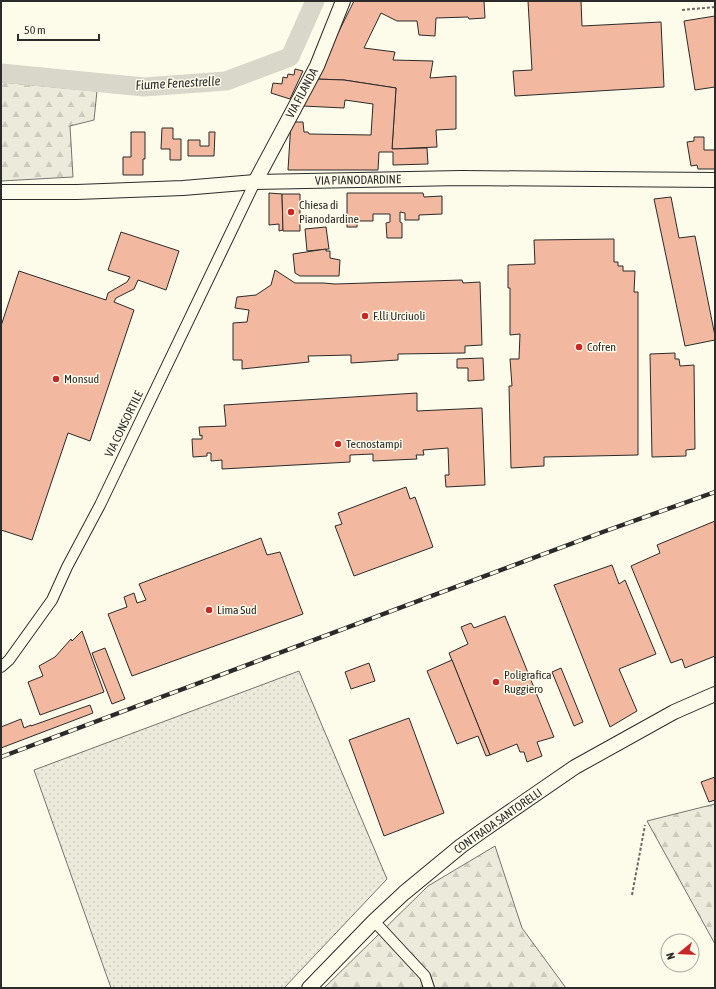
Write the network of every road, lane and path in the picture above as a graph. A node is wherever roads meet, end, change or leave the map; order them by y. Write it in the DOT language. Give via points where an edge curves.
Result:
graph roads {
  1 [pos="343,1"];
  2 [pos="715,7"];
  3 [pos="682,10"];
  4 [pos="715,180"];
  5 [pos="254,182"];
  6 [pos="1,192"];
  7 [pos="1,667"];
  8 [pos="715,694"];
  9 [pos="645,825"];
  10 [pos="632,894"];
  11 [pos="374,920"];
  12 [pos="309,988"];
  13 [pos="429,988"];
  1 -- 5 [label="street, VIA FILANDA" via="317,66"];
  2 -- 3 [label="path"];
  4 -- 5 [label="street, VIA PIANODARDINE" via="461,178"];
  5 -- 6 [label="street, VIA PIANODARDINE" via="183,188"];
  5 -- 7 [label="street, VIA CONSORTILE" via="52,600 9,660"];
  8 -- 11 [label="street, CONTRADA SANTORELLI" via="674,712 575,767 461,846"];
  9 -- 10 [label="path"];
  11 -- 12 [label="street, CONTRADA SANTORELLI"];
  11 -- 13 [label="street" via="425,976"];
}
